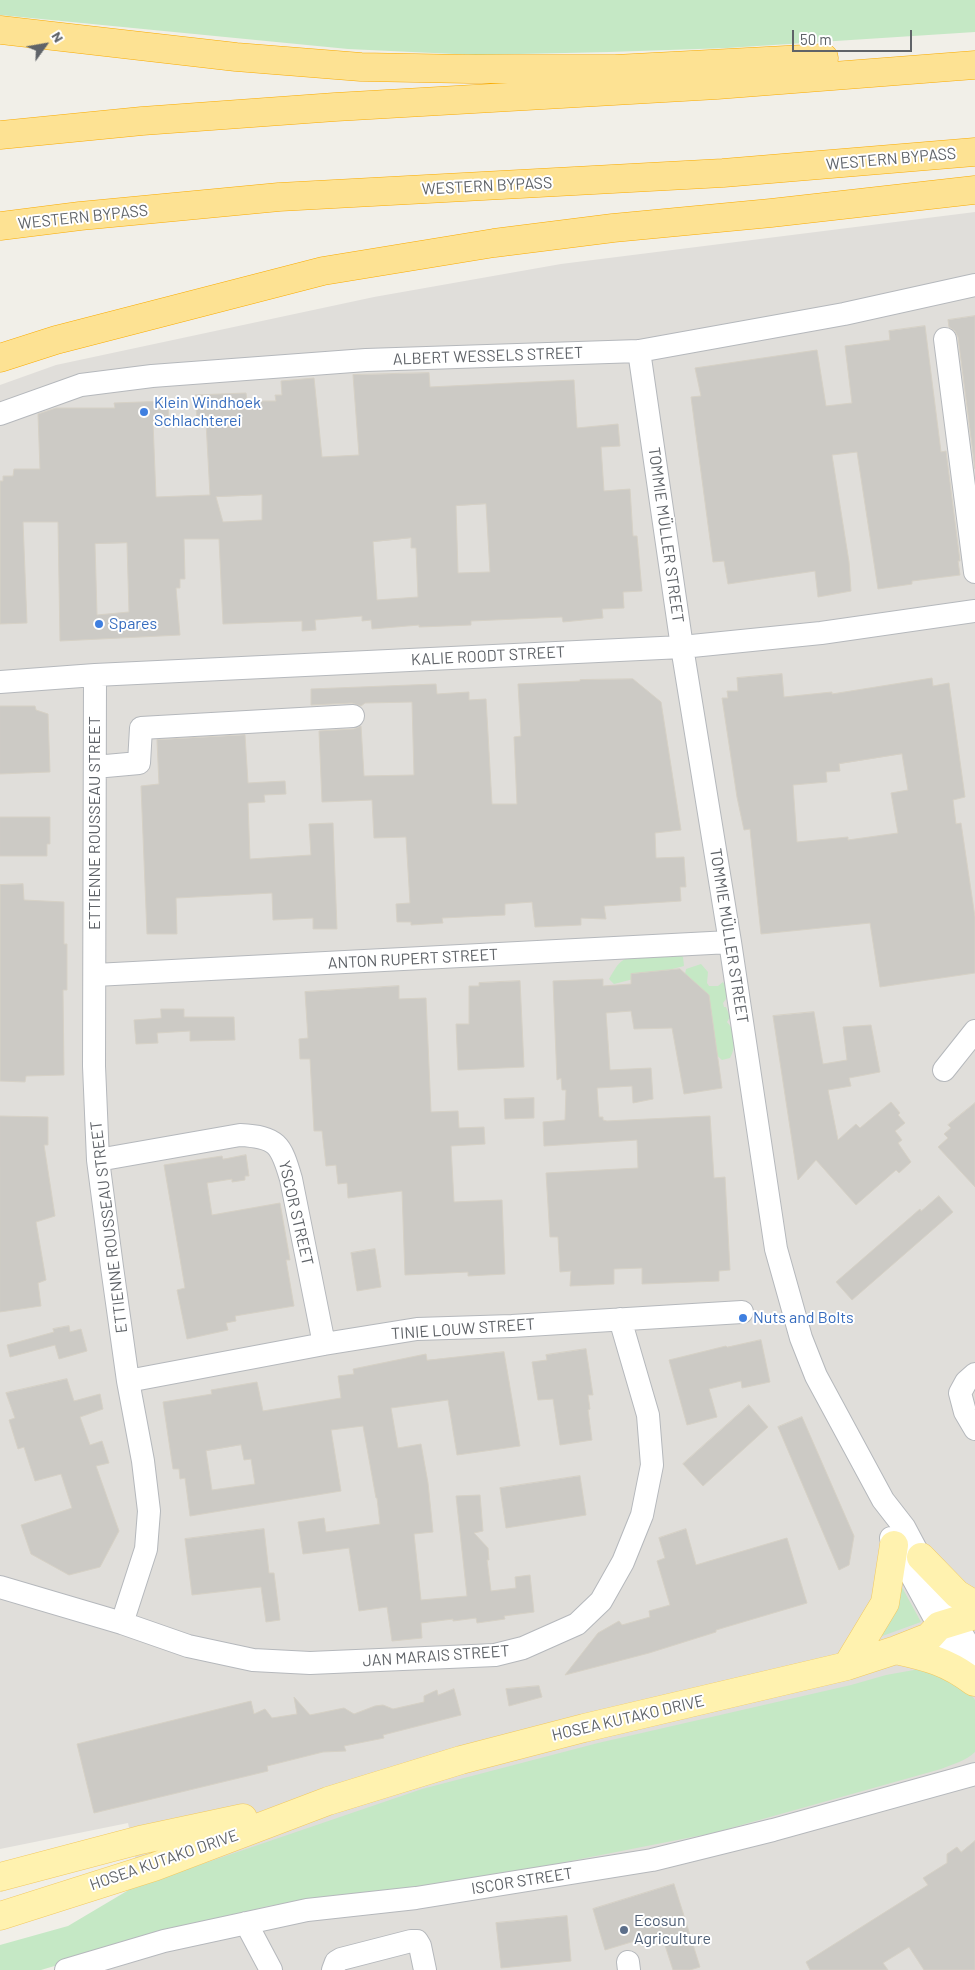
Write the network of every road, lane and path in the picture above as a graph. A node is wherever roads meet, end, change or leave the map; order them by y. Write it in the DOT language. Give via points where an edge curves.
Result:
graph roads {
  1 [pos="0,30"];
  2 [pos="975,50"];
  3 [pos="975,65"];
  4 [pos="0,135"];
  5 [pos="975,152"];
  6 [pos="975,190"];
  7 [pos="0,226"];
  8 [pos="975,285"];
  9 [pos="945,339"];
  10 [pos="639,351"];
  11 [pos="0,358"];
  12 [pos="0,414"];
  13 [pos="975,572"];
  14 [pos="975,611"];
  15 [pos="682,647"];
  16 [pos="95,675"];
  17 [pos="0,682"];
  18 [pos="353,716"];
  19 [pos="95,767"];
  20 [pos="730,942"];
  21 [pos="95,975"];
  22 [pos="975,1031"];
  23 [pos="944,1070"];
  24 [pos="98,1160"];
  25 [pos="742,1312"];
  26 [pos="620,1319"];
  27 [pos="324,1344"];
  28 [pos="975,1374"];
  29 [pos="128,1381"];
  30 [pos="975,1429"];
  31 [pos="883,1500"];
  32 [pos="894,1545"];
  33 [pos="921,1556"];
  34 [pos="0,1587"];
  35 [pos="975,1605"];
  36 [pos="122,1623"];
  37 [pos="961,1643"];
  38 [pos="896,1650"];
  39 [pos="847,1666"];
  40 [pos="975,1774"];
  41 [pos="328,1801"];
  42 [pos="2,1876"];
  43 [pos="0,1916"];
  44 [pos="246,1923"];
  45 [pos="66,1970"];
  46 [pos="271,1970"];
  47 [pos="333,1970"];
  48 [pos="425,1970"];
  1 -- 2 [label="highway" via="236,57 371,68 615,69"];
  3 -- 4 [label="highway" via="717,85 335,107"];
  5 -- 7 [label="highway, WESTERN BYPASS" via="723,173 279,197"];
  6 -- 11 [label="highway" via="613,228 494,243 323,271 65,337"];
  8 -- 10 [label="street, ALBERT WESSELS STREET" via="844,314"];
  9 -- 13 [label="street"];
  10 -- 12 [label="street, ALBERT WESSELS STREET" via="366,360 152,376 80,385"];
  10 -- 15 [label="street, TOMMIE MÜLLER STREET"];
  14 -- 15 [label="street, KALIE ROODT STREET" via="821,633"];
  15 -- 16 [label="street, KALIE ROODT STREET"];
  15 -- 20 [label="street, TOMMIE MÜLLER STREET"];
  16 -- 17 [label="street, KALIE ROODT STREET"];
  16 -- 19 [label="street, ETTIENNE ROUSSEAU STREET"];
  18 -- 19 [label="street" via="141,728 139,763"];
  19 -- 21 [label="street, ETTIENNE ROUSSEAU STREET"];
  20 -- 21 [label="street, ANTON RUPERT STREET"];
  20 -- 31 [label="street, TOMMIE MÜLLER STREET" via="776,1249 816,1376"];
  21 -- 24 [label="street, ETTIENNE ROUSSEAU STREET"];
  22 -- 23 [label="street"];
  24 -- 27 [label="street, YSCOR STREET" via="240,1135 261,1136 275,1143 284,1155 291,1179"];
  24 -- 29 [label="street, ETTIENNE ROUSSEAU STREET"];
  25 -- 26 [label="street, TINIE LOUW STREET"];
  26 -- 27 [label="street, TINIE LOUW STREET" via="417,1329"];
  26 -- 36 [label="street, JAN MARAIS STREET" via="648,1416 652,1465 642,1515 623,1562 602,1601 577,1624 523,1648 495,1655 310,1663 253,1660 188,1646"];
  27 -- 29 [label="street, TINIE LOUW STREET"];
  28 -- 30 [label="street" via="960,1393 965,1412"];
  29 -- 36 [label="street, ETTIENNE ROUSSEAU STREET" via="149,1511 146,1549"];
  31 -- 32 [label="street, TOMMIE MÜLLER STREET"];
  31 -- 33 [label="street, TOMMIE MÜLLER STREET"];
  32 -- 37 [label="street, TOMMIE MÜLLER STREET"];
  32 -- 39 [label="main road" via="885,1603"];
  33 -- 35 [label="main road" via="957,1594"];
  33 -- 37 [label="street, TOMMIE MÜLLER STREET"];
  34 -- 36 [label="street, JAN MARAIS STREET"];
  37 -- 38 [label="main road, HOSEA KUTAKO DRIVE"];
  37 -- 38 [label="main road" via="956,1668 930,1657"];
  38 -- 39 [label="main road, HOSEA KUTAKO DRIVE"];
  39 -- 41 [label="main road, HOSEA KUTAKO DRIVE" via="528,1742"];
  40 -- 44 [label="street, ISCOR STREET" via="652,1860 416,1898 306,1910"];
  41 -- 42 [label="main road, HOSEA KUTAKO DRIVE" via="140,1840"];
  41 -- 43 [label="main road, HOSEA KUTAKO DRIVE" via="154,1866"];
  44 -- 45 [label="street, ISCOR STREET" via="164,1941"];
  44 -- 46 [label="street"];
  47 -- 48 [label="street" via="341,1959 417,1941"];
}
